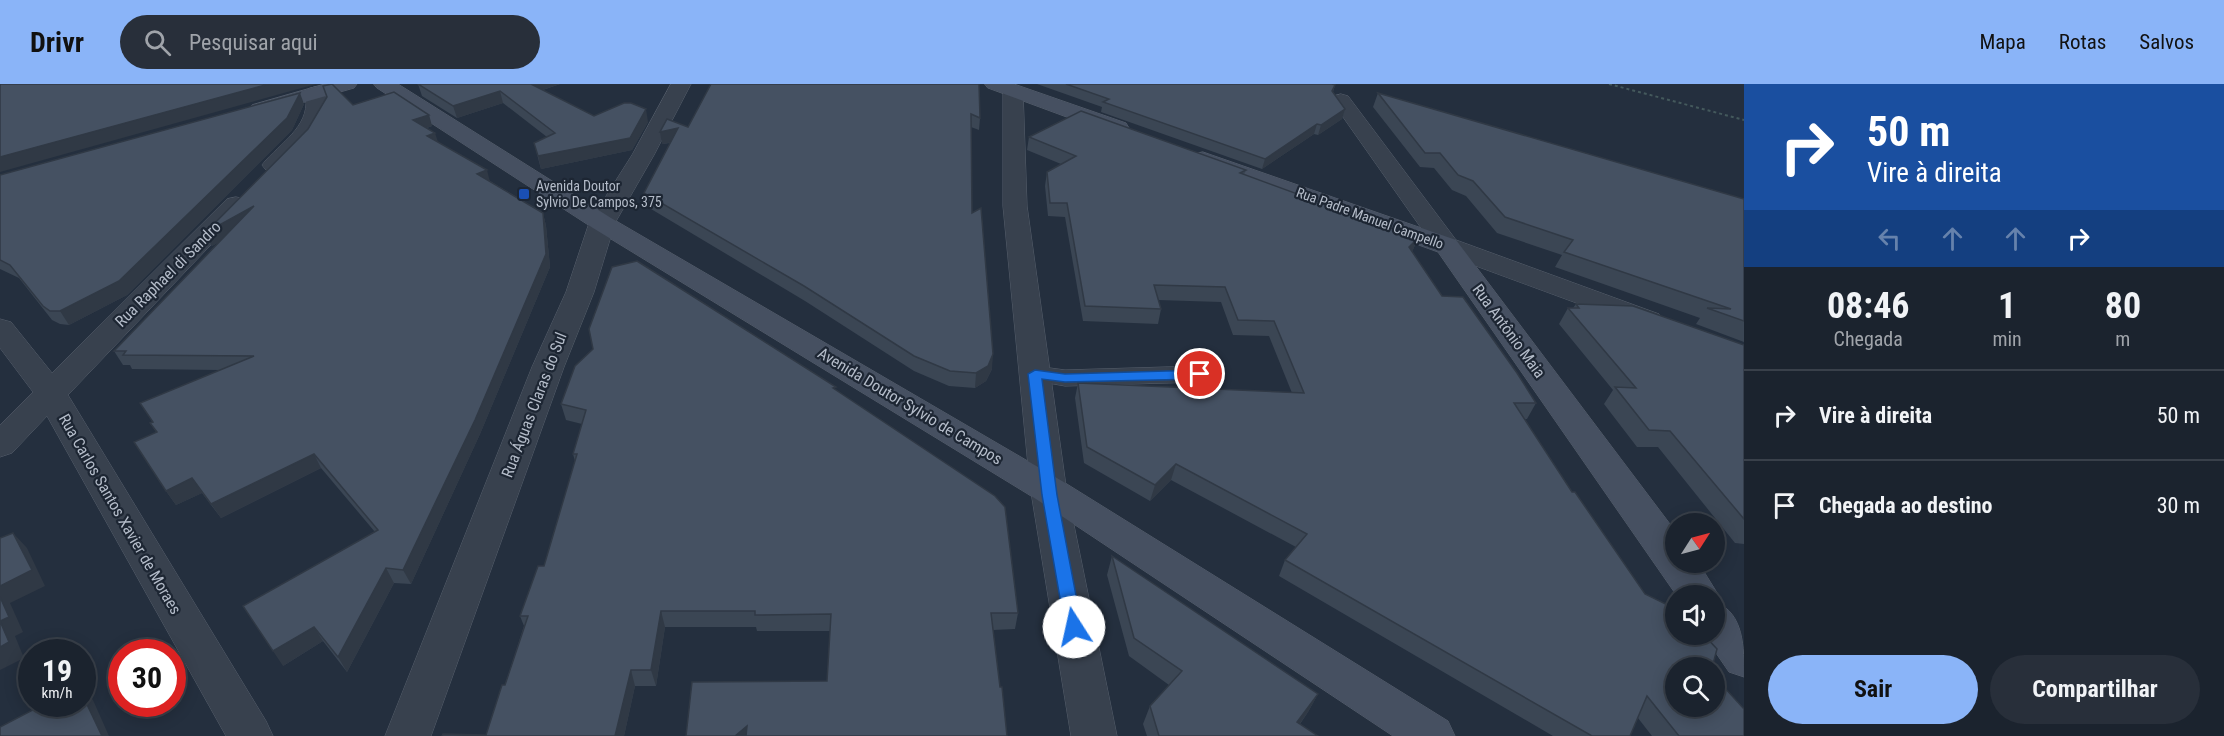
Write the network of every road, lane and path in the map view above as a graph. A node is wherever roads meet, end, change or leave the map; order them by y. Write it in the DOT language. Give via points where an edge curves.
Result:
graph roads {
  1 [pos="347,84"];
  2 [pos="384,84"];
  3 [pos="681,84"];
  4 [pos="1609,84"];
  5 [pos="1004,87"];
  6 [pos="315,93"];
  7 [pos="1341,100"];
  8 [pos="236,115"];
  9 [pos="1744,120"];
  10 [pos="1136,135"];
  11 [pos="1180,150"];
  12 [pos="602,223"];
  13 [pos="1447,246"];
  14 [pos="0,328"];
  15 [pos="1678,330"];
  16 [pos="1035,374"];
  17 [pos="1200,374"];
  18 [pos="50,392"];
  19 [pos="0,445"];
  20 [pos="1049,490"];
  21 [pos="1665,547"];
  22 [pos="1725,633"];
  23 [pos="1744,659"];
  24 [pos="250,736"];
  25 [pos="408,736"];
  26 [pos="1094,736"];
  27 [pos="1432,736"];
  1 -- 6 [label="main road"];
  2 -- 12 [label="main road, Avenida Doutor Sylvio de Campos"];
  3 -- 12 [label="street, Rua Águas Claras do Sul"];
  4 -- 9 [label="path"];
  5 -- 10 [label="main road"];
  5 -- 16 [label="street"];
  6 -- 8 [label="main road"];
  6 -- 18 [label="street, Rua Raphael di Sandro" via="318,107 303,134"];
  7 -- 13 [label="street, Rua Antônio Maia"];
  11 -- 13 [label="main road, Rua Padre Manuel Campello"];
  12 -- 20 [label="main road, Avenida Doutor Sylvio de Campos"];
  12 -- 25 [label="street, Rua Águas Claras do Sul" via="580,292"];
  13 -- 15 [label="street, Rua Padre Manuel Campello"];
  13 -- 21 [label="main road, Rua Antônio Maia"];
  14 -- 18 [label="street, Rua Carlos Santos Xavier de Moraes"];
  16 -- 17 [label="lane" via="1065,378"];
  16 -- 20 [label="street"];
  18 -- 19 [label="street, Rua Raphael di Sandro"];
  18 -- 24 [label="street, Rua Carlos Santos Xavier de Moraes"];
  20 -- 26 [label="street"];
  20 -- 27 [label="main road, Avenida Doutor Sylvio de Campos"];
  22 -- 23 [label="main road"];
}
